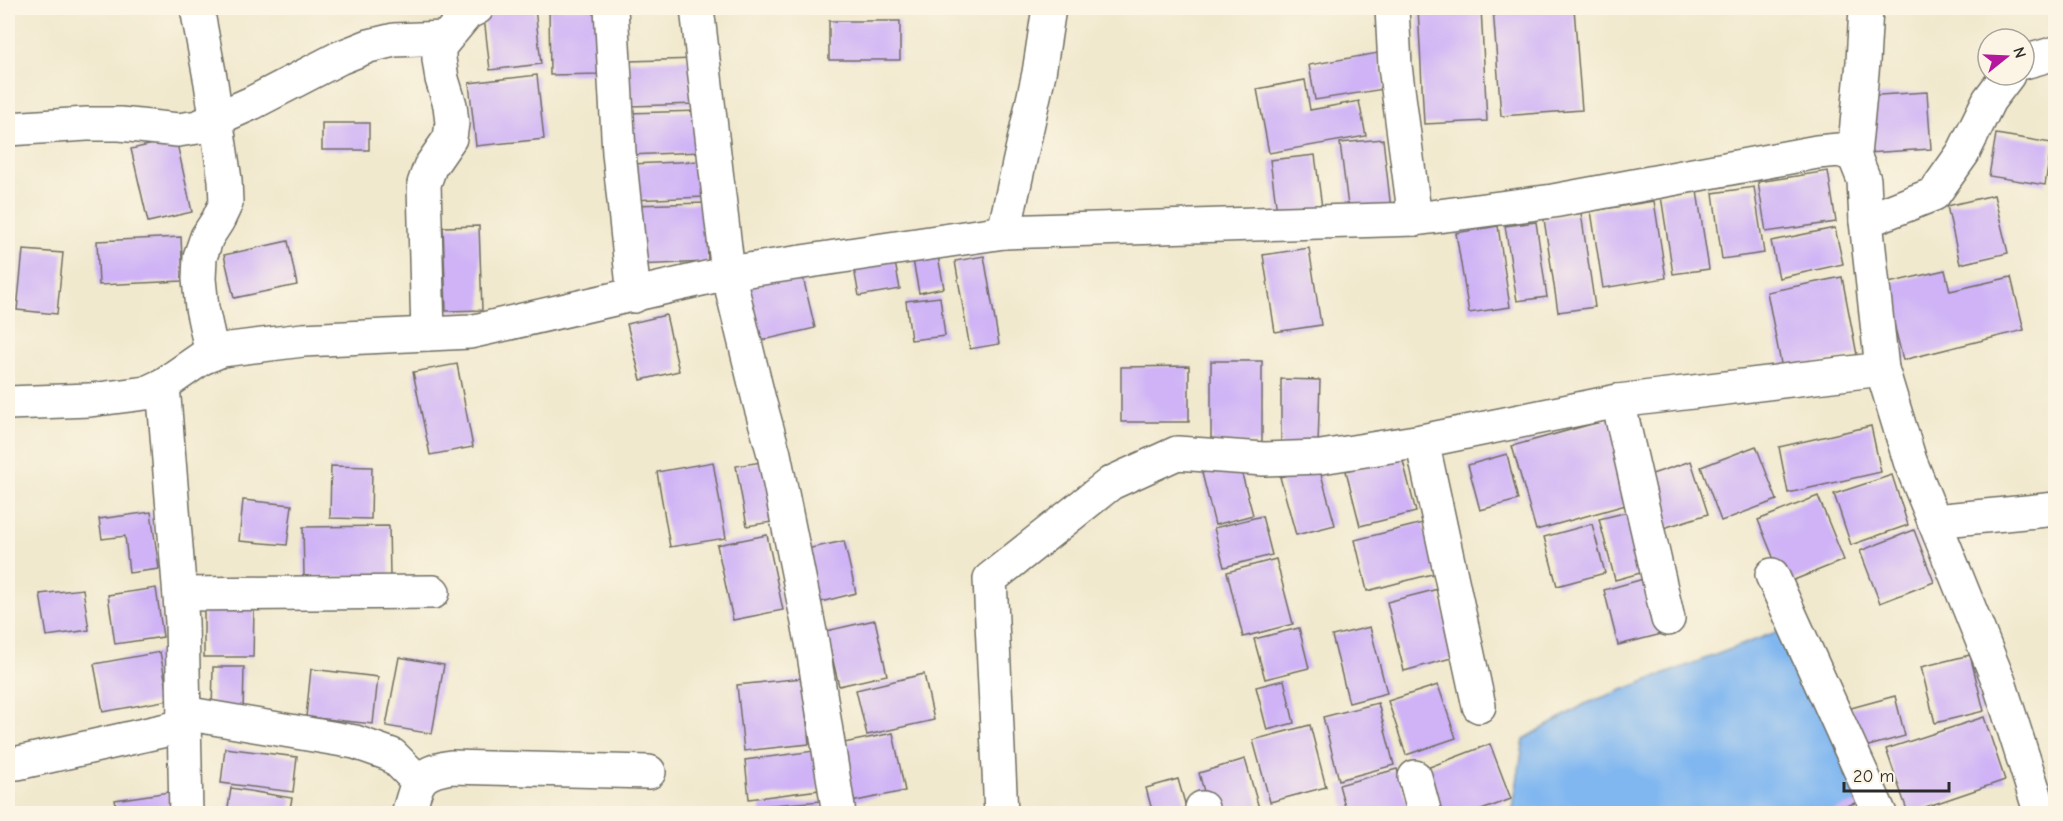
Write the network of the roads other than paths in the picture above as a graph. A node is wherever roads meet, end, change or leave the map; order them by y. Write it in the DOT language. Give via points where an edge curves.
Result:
graph roads {
  1 [pos="197,8"];
  2 [pos="477,8"];
  3 [pos="611,8"];
  4 [pos="698,8"];
  5 [pos="1049,8"];
  6 [pos="1392,8"];
  7 [pos="1866,8"];
  8 [pos="445,38"];
  9 [pos="2055,53"];
  10 [pos="2036,59"];
  11 [pos="1999,87"];
  12 [pos="216,118"];
  13 [pos="8,129"];
  14 [pos="1854,155"];
  15 [pos="1415,219"];
  16 [pos="1866,221"];
  17 [pos="1004,232"];
  18 [pos="728,273"];
  19 [pos="634,296"];
  20 [pos="428,334"];
  21 [pos="212,354"];
  22 [pos="1882,369"];
  23 [pos="163,385"];
  24 [pos="1618,401"];
  25 [pos="8,403"];
  26 [pos="1422,441"];
  27 [pos="2055,509"];
  28 [pos="1934,521"];
  29 [pos="1772,575"];
  30 [pos="433,592"];
  31 [pos="180,594"];
  32 [pos="1668,619"];
  33 [pos="1479,706"];
  34 [pos="184,719"];
  35 [pos="18,763"];
  36 [pos="649,772"];
  37 [pos="1415,777"];
  38 [pos="418,781"];
  39 [pos="186,813"];
  40 [pos="408,813"];
  41 [pos="839,813"];
  42 [pos="1001,813"];
  43 [pos="1425,813"];
  44 [pos="1880,813"];
  45 [pos="2041,813"];
  1 -- 12 [label="street"];
  2 -- 8 [label="street" via="467,13"];
  3 -- 19 [label="street" via="619,153"];
  4 -- 18 [label="street"];
  5 -- 17 [label="street"];
  6 -- 15 [label="street" via="1395,66"];
  7 -- 14 [label="street"];
  8 -- 12 [label="street" via="394,40 369,46"];
  8 -- 20 [label="street" via="439,47 439,59 450,105 450,138 429,167 424,184"];
  9 -- 10 [label="street"];
  11 -- 16 [label="street" via="1963,153 1934,194"];
  12 -- 13 [label="street" via="198,127 178,130 120,124"];
  12 -- 21 [label="street" via="226,203 207,237 200,257 199,279"];
  14 -- 15 [label="street" via="1839,150 1817,152 1553,201"];
  14 -- 16 [label="street" via="1864,180"];
  15 -- 17 [label="street"];
  16 -- 22 [label="street"];
  17 -- 18 [label="street"];
  18 -- 19 [label="street"];
  18 -- 41 [label="street" via="774,454 812,642"];
  19 -- 20 [label="street" via="470,333"];
  20 -- 21 [label="street" via="257,344"];
  21 -- 23 [label="street"];
  22 -- 24 [label="street"];
  22 -- 28 [label="street" via="1910,461"];
  23 -- 25 [label="street" via="146,393 90,400"];
  23 -- 31 [label="street"];
  24 -- 26 [label="street"];
  24 -- 32 [label="street"];
  26 -- 33 [label="street"];
  26 -- 42 [label="street" via="1320,457 1264,459 1177,453 1111,483 990,579"];
  27 -- 28 [label="street"];
  28 -- 45 [label="street" via="2000,682"];
  29 -- 44 [label="street"];
  30 -- 31 [label="street"];
  31 -- 34 [label="street"];
  34 -- 35 [label="street"];
  34 -- 38 [label="street" via="355,742 392,755"];
  34 -- 39 [label="street"];
  36 -- 38 [label="street" via="451,767 433,770"];
  37 -- 43 [label="street"];
  38 -- 40 [label="street"];
}
